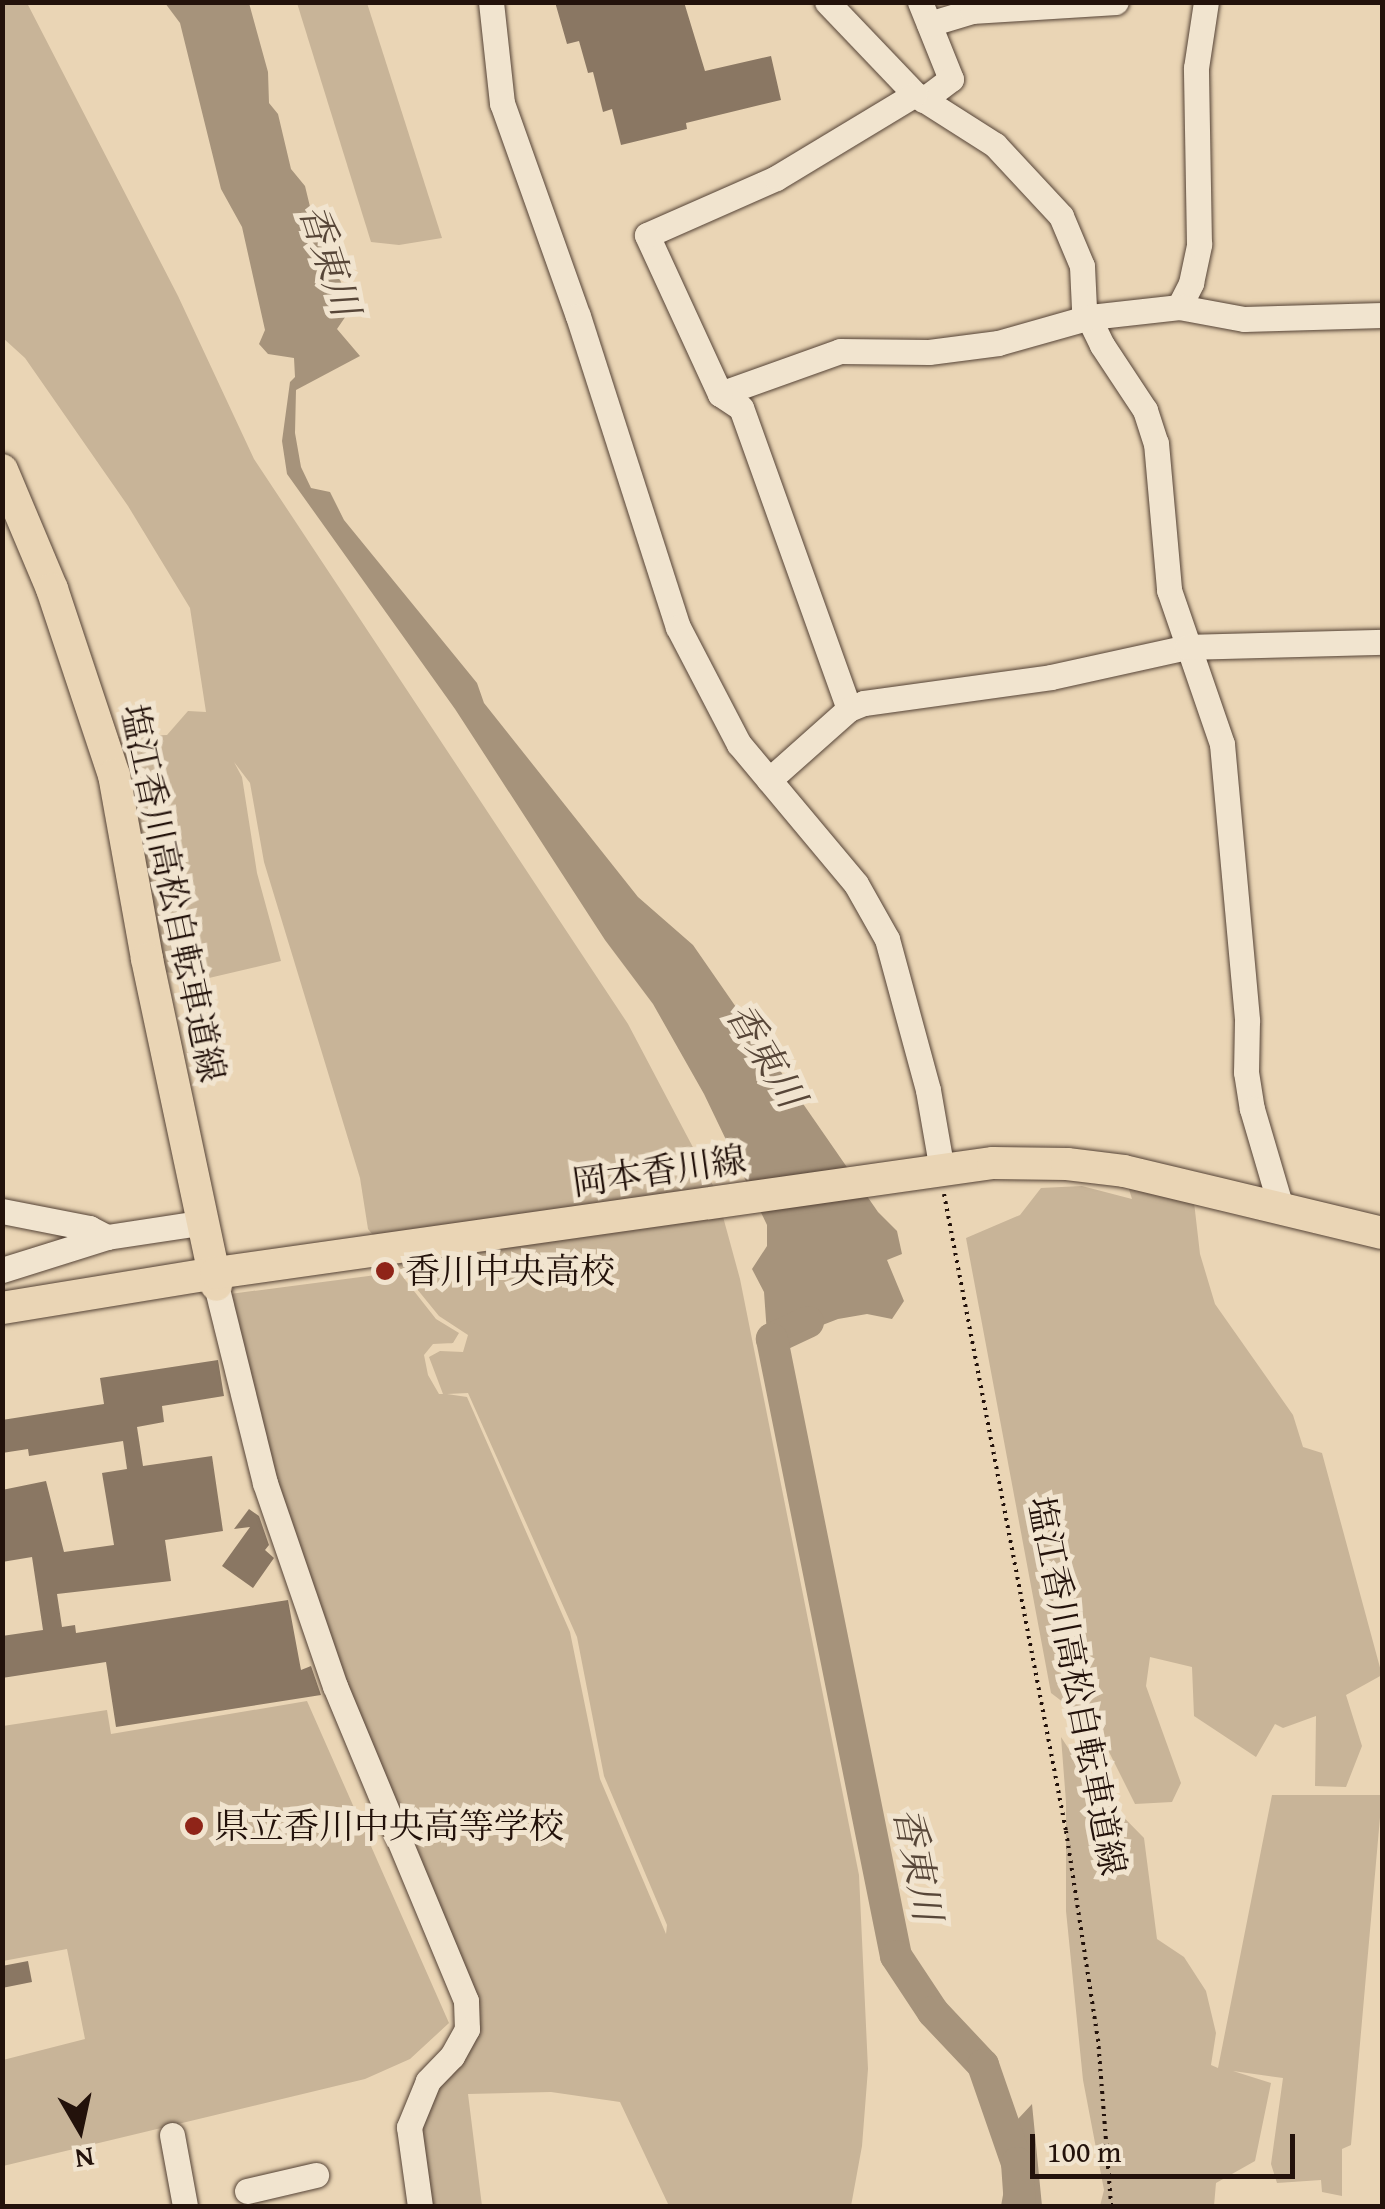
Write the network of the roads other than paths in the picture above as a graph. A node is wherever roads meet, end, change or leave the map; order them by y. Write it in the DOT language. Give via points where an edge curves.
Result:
graph roads {
  1 [pos="491,2"];
  2 [pos="827,2"];
  3 [pos="1116,2"];
  4 [pos="1204,3"];
  5 [pos="924,13"];
  6 [pos="919,97"];
  7 [pos="1179,306"];
  8 [pos="1382,315"];
  9 [pos="1090,317"];
  10 [pos="720,394"];
  11 [pos="2,470"];
  12 [pos="1382,642"];
  13 [pos="1187,647"];
  14 [pos="849,708"];
  15 [pos="770,780"];
  16 [pos="942,1177"];
  17 [pos="2,1211"];
  18 [pos="1282,1211"];
  19 [pos="205,1222"];
  20 [pos="1382,1232"];
  21 [pos="107,1236"];
  22 [pos="2,1270"];
  23 [pos="216,1279"];
  24 [pos="2,1308"];
  25 [pos="172,2135"];
  26 [pos="316,2175"];
  27 [pos="247,2191"];
  28 [pos="281,2195"];
  29 [pos="185,2206"];
  30 [pos="420,2206"];
  1 -- 15 [label="street" via="502,103 678,627 711,698"];
  2 -- 6 [label="street"];
  3 -- 5 [label="street"];
  4 -- 7 [label="street" via="1196,68 1199,244"];
  5 -- 6 [label="street" via="950,79"];
  6 -- 9 [label="street" via="995,145 1060,216 1082,266"];
  6 -- 10 [label="street" via="776,178 647,235"];
  7 -- 8 [label="street" via="1244,319"];
  7 -- 9 [label="street"];
  9 -- 10 [label="street" via="998,343 928,352 840,351"];
  9 -- 13 [label="street" via="1146,410 1156,444 1169,590"];
  10 -- 14 [label="street" via="741,408"];
  11 -- 19 [label="main road, 塩江香川高松自転車道線" via="52,589 114,774 150,978"];
  12 -- 13 [label="street"];
  13 -- 14 [label="street" via="1051,677"];
  13 -- 18 [label="street" via="1222,744 1246,1072"];
  14 -- 15 [label="street"];
  15 -- 16 [label="street" via="856,884 887,939 924,1074"];
  16 -- 18 [label="main road, 岡本香川線" via="993,1163 1067,1164 1124,1171"];
  16 -- 23 [label="main road, 岡本香川線" via="909,1175"];
  17 -- 21 [label="street"];
  18 -- 20 [label="main road, 岡本香川線"];
  19 -- 21 [label="street"];
  19 -- 23 [label="main road, 塩江香川高松自転車道線"];
  21 -- 22 [label="street"];
  23 -- 24 [label="main road, 岡本香川線"];
  23 -- 30 [label="street" via="266,1483 334,1686 466,2001 468,2028 428,2080 409,2127"];
  25 -- 29 [label="street"];
  26 -- 28 [label="street"];
  27 -- 28 [label="street"];
}
